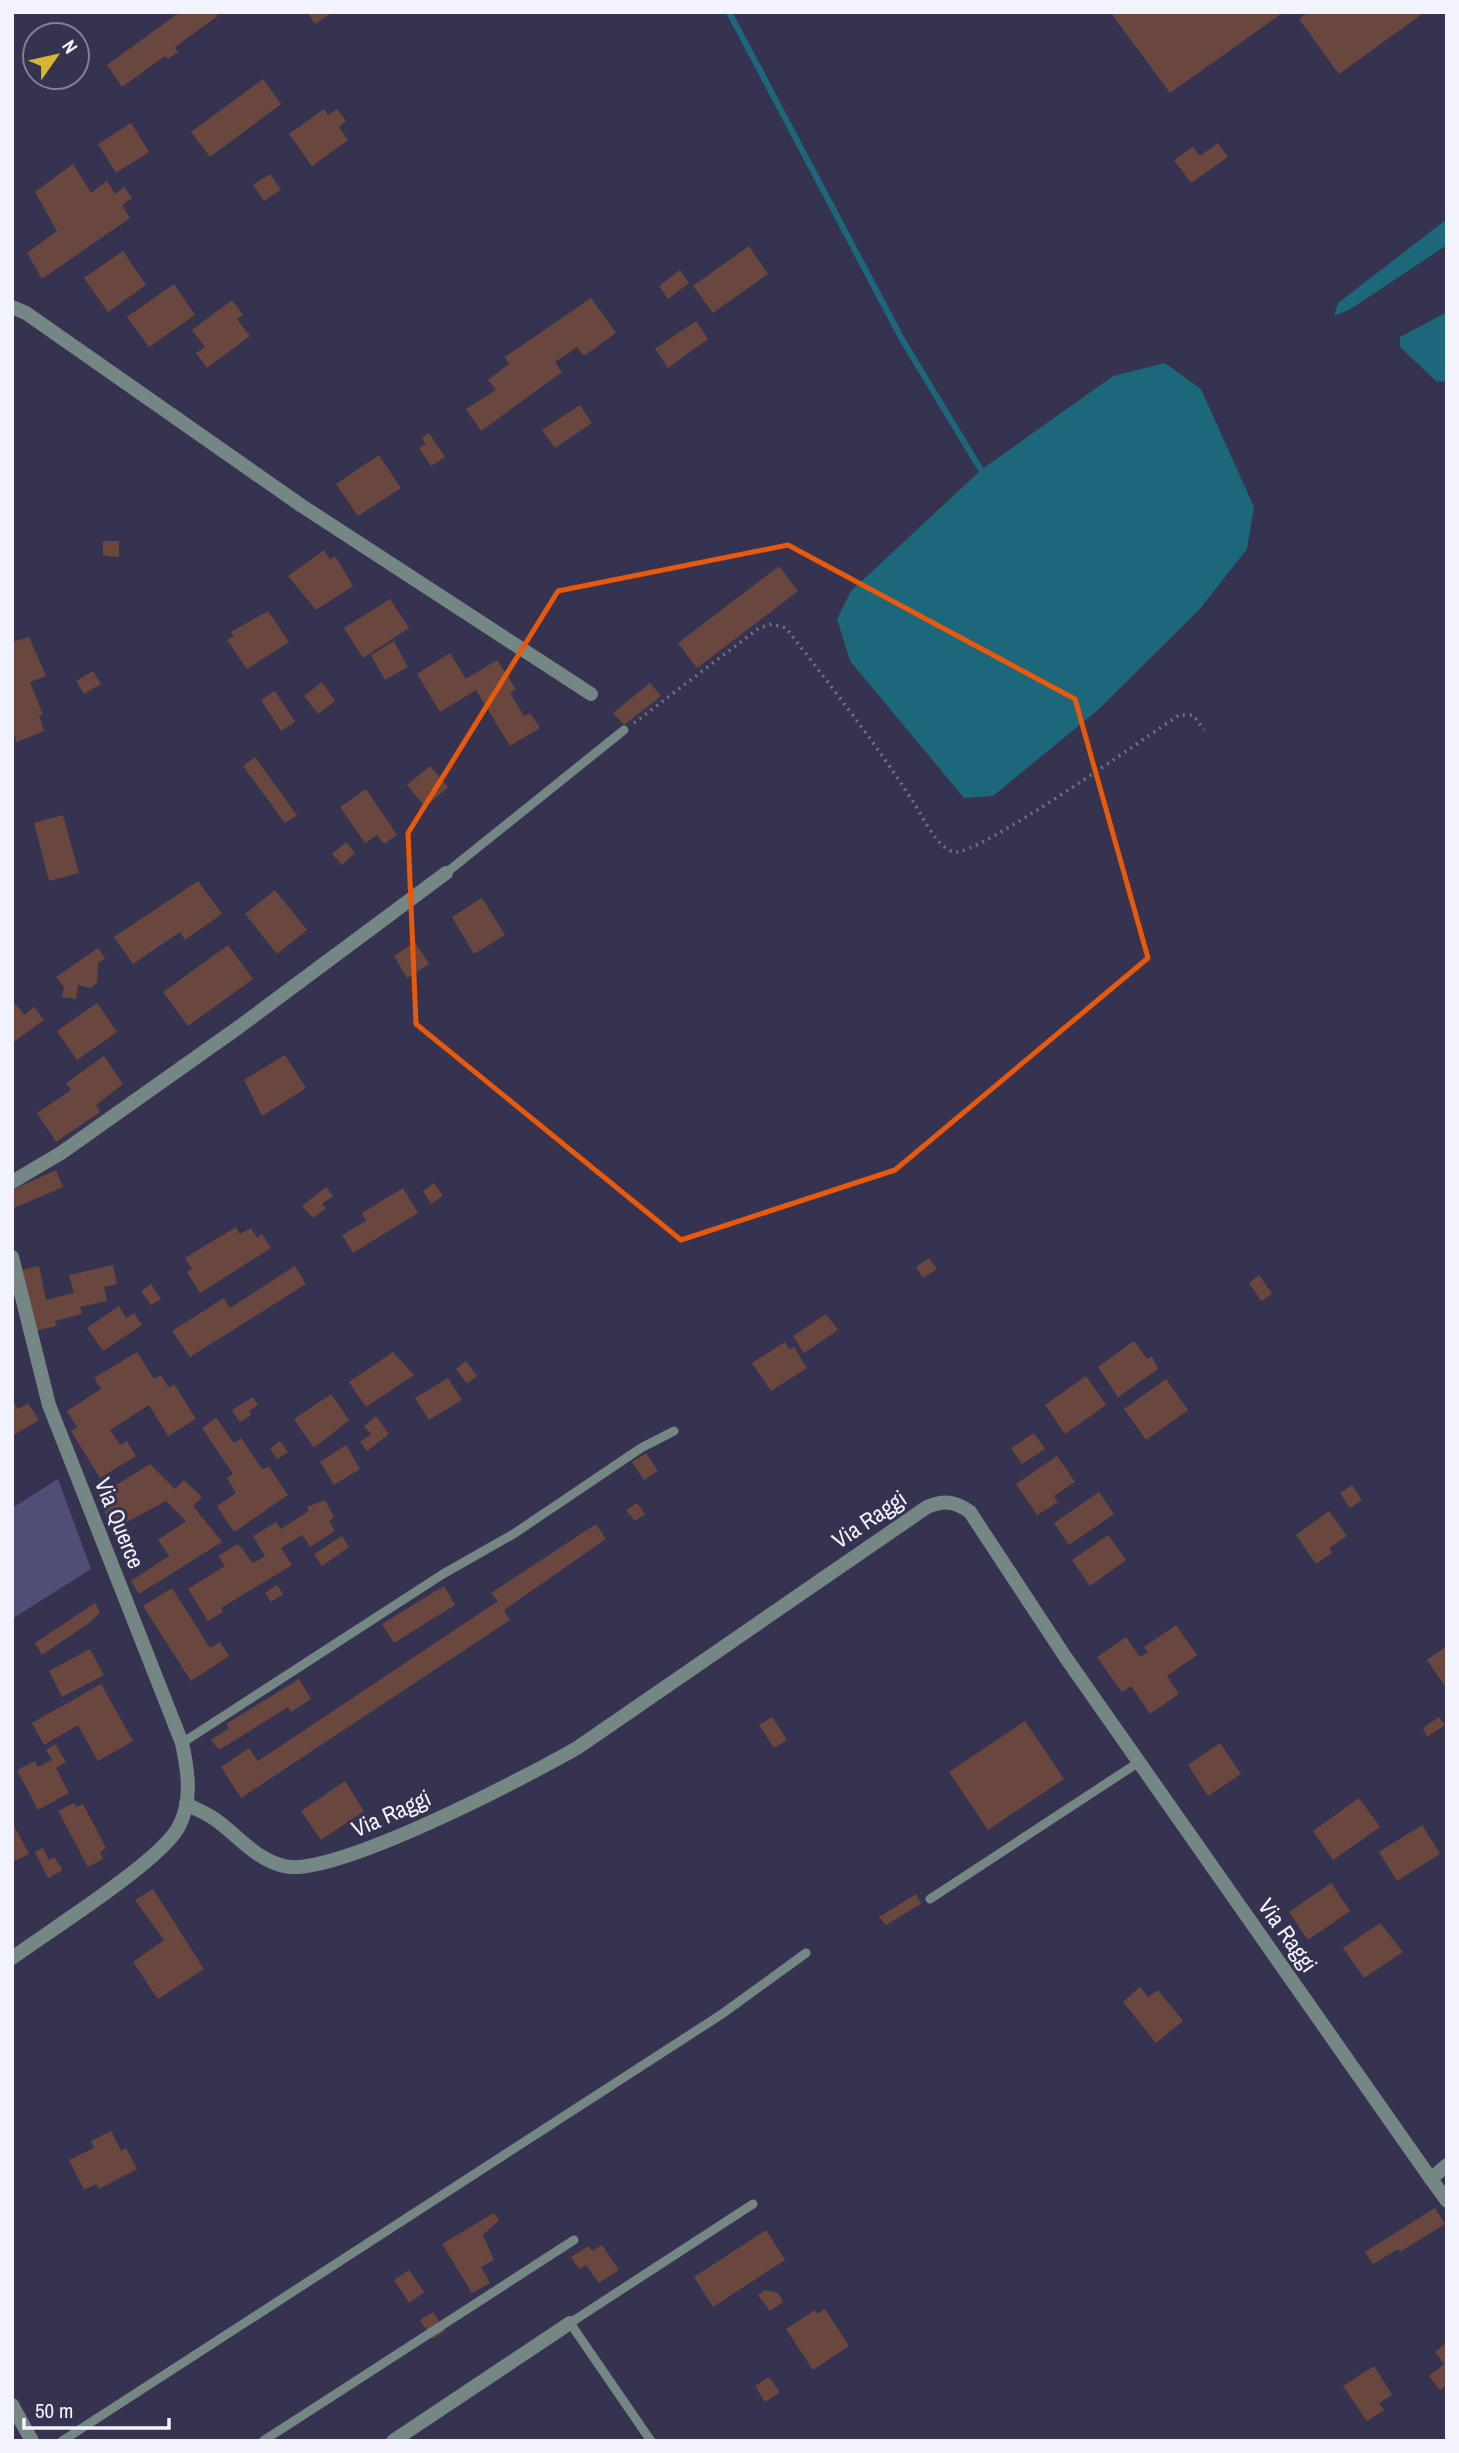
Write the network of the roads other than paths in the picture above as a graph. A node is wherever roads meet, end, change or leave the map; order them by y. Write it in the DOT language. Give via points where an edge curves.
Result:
graph roads {
  1 [pos="12,307"];
  2 [pos="592,694"];
  3 [pos="624,730"];
  4 [pos="446,873"];
  5 [pos="12,1182"];
  6 [pos="12,1257"];
  7 [pos="674,1431"];
  8 [pos="182,1743"];
  9 [pos="1139,1762"];
  10 [pos="186,1804"];
  11 [pos="930,1899"];
  12 [pos="806,1953"];
  13 [pos="12,1958"];
  14 [pos="1447,2165"];
  15 [pos="1432,2179"];
  16 [pos="1447,2201"];
  17 [pos="753,2204"];
  18 [pos="574,2240"];
  19 [pos="570,2323"];
  20 [pos="12,2405"];
  21 [pos="32,2441"];
  22 [pos="62,2441"];
  23 [pos="263,2441"];
  24 [pos="393,2441"];
  25 [pos="651,2441"];
  1 -- 2 [label="street" via="302,506"];
  3 -- 4 [label="lane"];
  4 -- 5 [label="street" via="239,1027 61,1153"];
  6 -- 8 [label="street, Via Querce" via="49,1405"];
  7 -- 8 [label="lane"];
  8 -- 10 [label="street, Via Querce"];
  9 -- 10 [label="street, Via Raggi" via="970,1512 957,1503 940,1502 916,1514 577,1748 517,1782 336,1862 288,1868 270,1862 211,1816"];
  9 -- 11 [label="lane"];
  9 -- 15 [label="street, Via Raggi"];
  10 -- 13 [label="street" via="178,1829 147,1860"];
  12 -- 22 [label="lane" via="711,2021"];
  14 -- 15 [label="street"];
  15 -- 16 [label="street, Via Raggi"];
  17 -- 19 [label="lane"];
  18 -- 23 [label="lane"];
  19 -- 24 [label="street"];
  19 -- 25 [label="lane"];
  20 -- 21 [label="street"];
}
